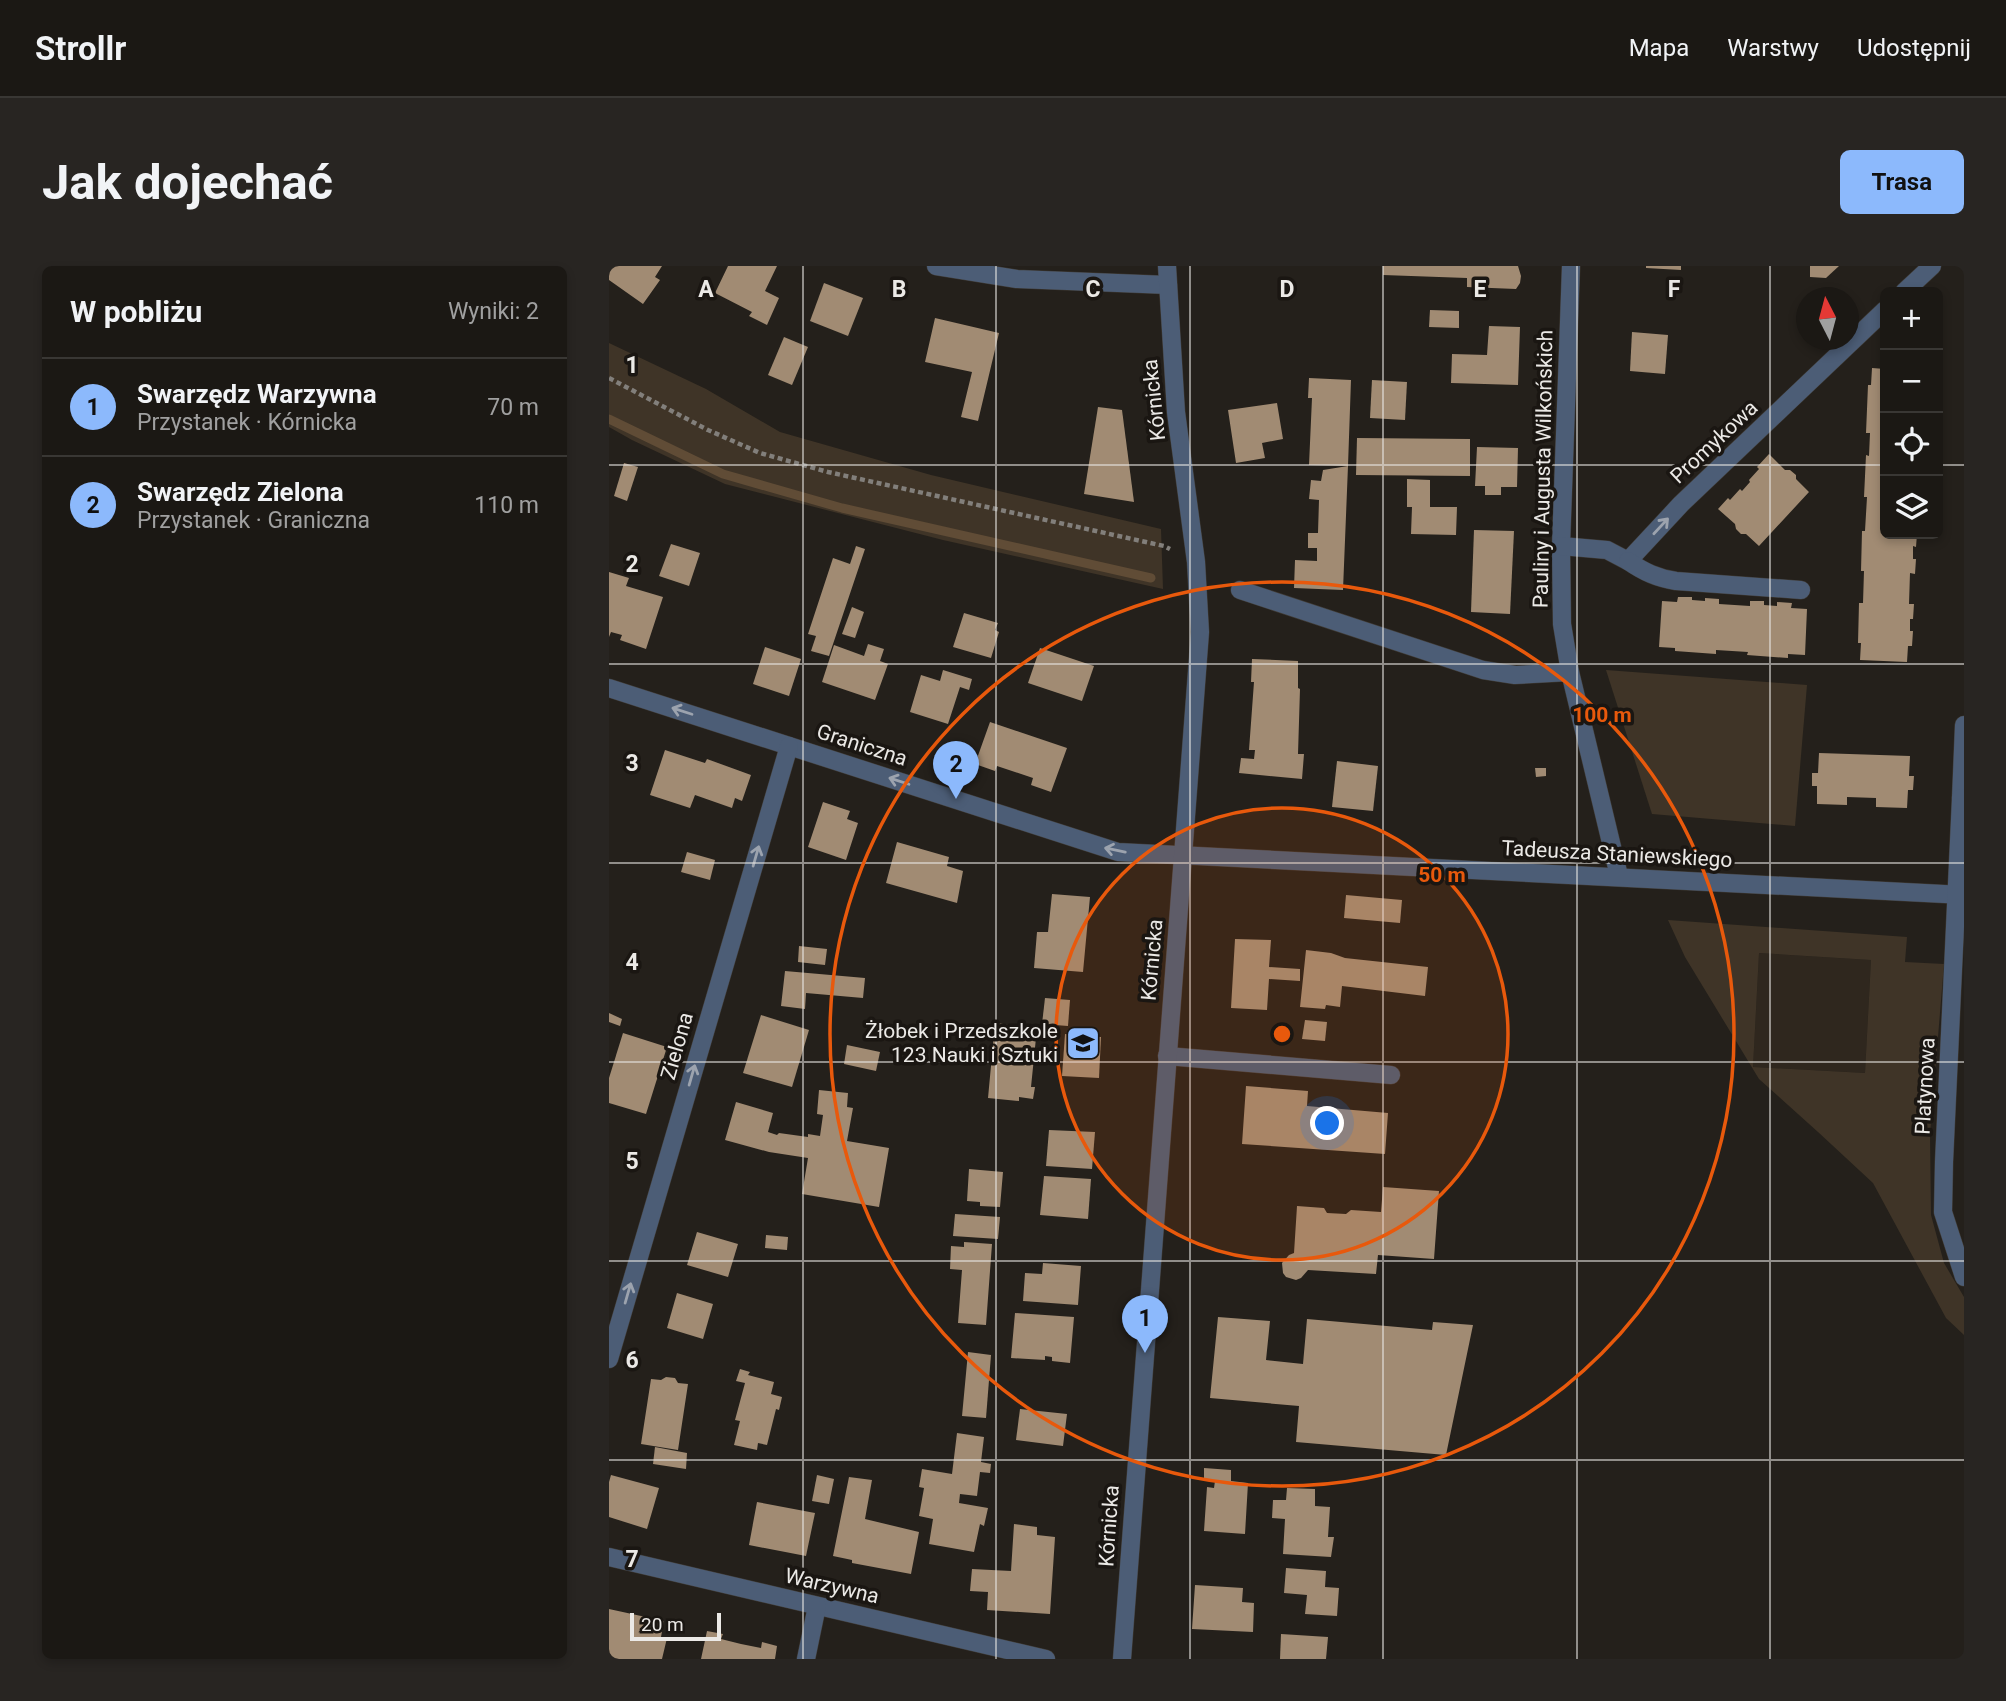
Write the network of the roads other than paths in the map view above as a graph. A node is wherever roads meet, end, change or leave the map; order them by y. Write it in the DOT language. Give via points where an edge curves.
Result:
graph roads {
  1 [pos="936,266"];
  2 [pos="1167,266"];
  3 [pos="1571,266"];
  4 [pos="1932,266"];
  5 [pos="1168,285"];
  6 [pos="1909,287"];
  7 [pos="1880,315"];
  8 [pos="1561,547"];
  9 [pos="1628,561"];
  10 [pos="1240,590"];
  11 [pos="1801,590"];
  12 [pos="1570,672"];
  13 [pos="609,688"];
  14 [pos="1964,726"];
  15 [pos="789,746"];
  16 [pos="1963,798"];
  17 [pos="1183,855"];
  18 [pos="1619,877"];
  19 [pos="1960,895"];
  20 [pos="1167,1056"];
  21 [pos="1391,1075"];
  22 [pos="1964,1277"];
  23 [pos="609,1359"];
  24 [pos="609,1557"];
  25 [pos="817,1606"];
  26 [pos="806,1659"];
  27 [pos="1046,1659"];
  28 [pos="1122,1659"];
  1 -- 5 [label="street" via="1017,279"];
  2 -- 5 [label="street, Kórnicka"];
  3 -- 8 [label="street, Pauliny i Augusta Wilkońskich"];
  4 -- 6 [label="street"];
  5 -- 17 [label="street, Kórnicka" via="1176,412 1199,605"];
  9 -- 7 [label="street, Promykowa, one-way" via="1681,504"];
  8 -- 9 [label="street" via="1607,550"];
  8 -- 12 [label="street, Pauliny i Augusta Wilkońskich" via="1562,624"];
  9 -- 11 [label="street" via="1656,578"];
  10 -- 12 [label="street" via="1491,672"];
  12 -- 18 [label="street, Pauliny i Augusta Wilkońskich"];
  15 -- 13 [label="street, Graniczna, one-way"];
  14 -- 16 [label="street, Platynowa"];
  17 -- 15 [label="street, Graniczna, one-way" via="1118,852"];
  23 -- 15 [label="street, Zielona, one-way"];
  16 -- 19 [label="street, Platynowa"];
  17 -- 18 [label="street, Tadeusza Staniewskiego"];
  17 -- 20 [label="street, Kórnicka"];
  18 -- 19 [label="street, Tadeusza Staniewskiego"];
  19 -- 22 [label="street, Platynowa" via="1943,1212"];
  20 -- 21 [label="street"];
  20 -- 28 [label="street, Kórnicka"];
  24 -- 25 [label="street, Warzywna"];
  25 -- 26 [label="street"];
  25 -- 27 [label="street, Warzywna"];
}
